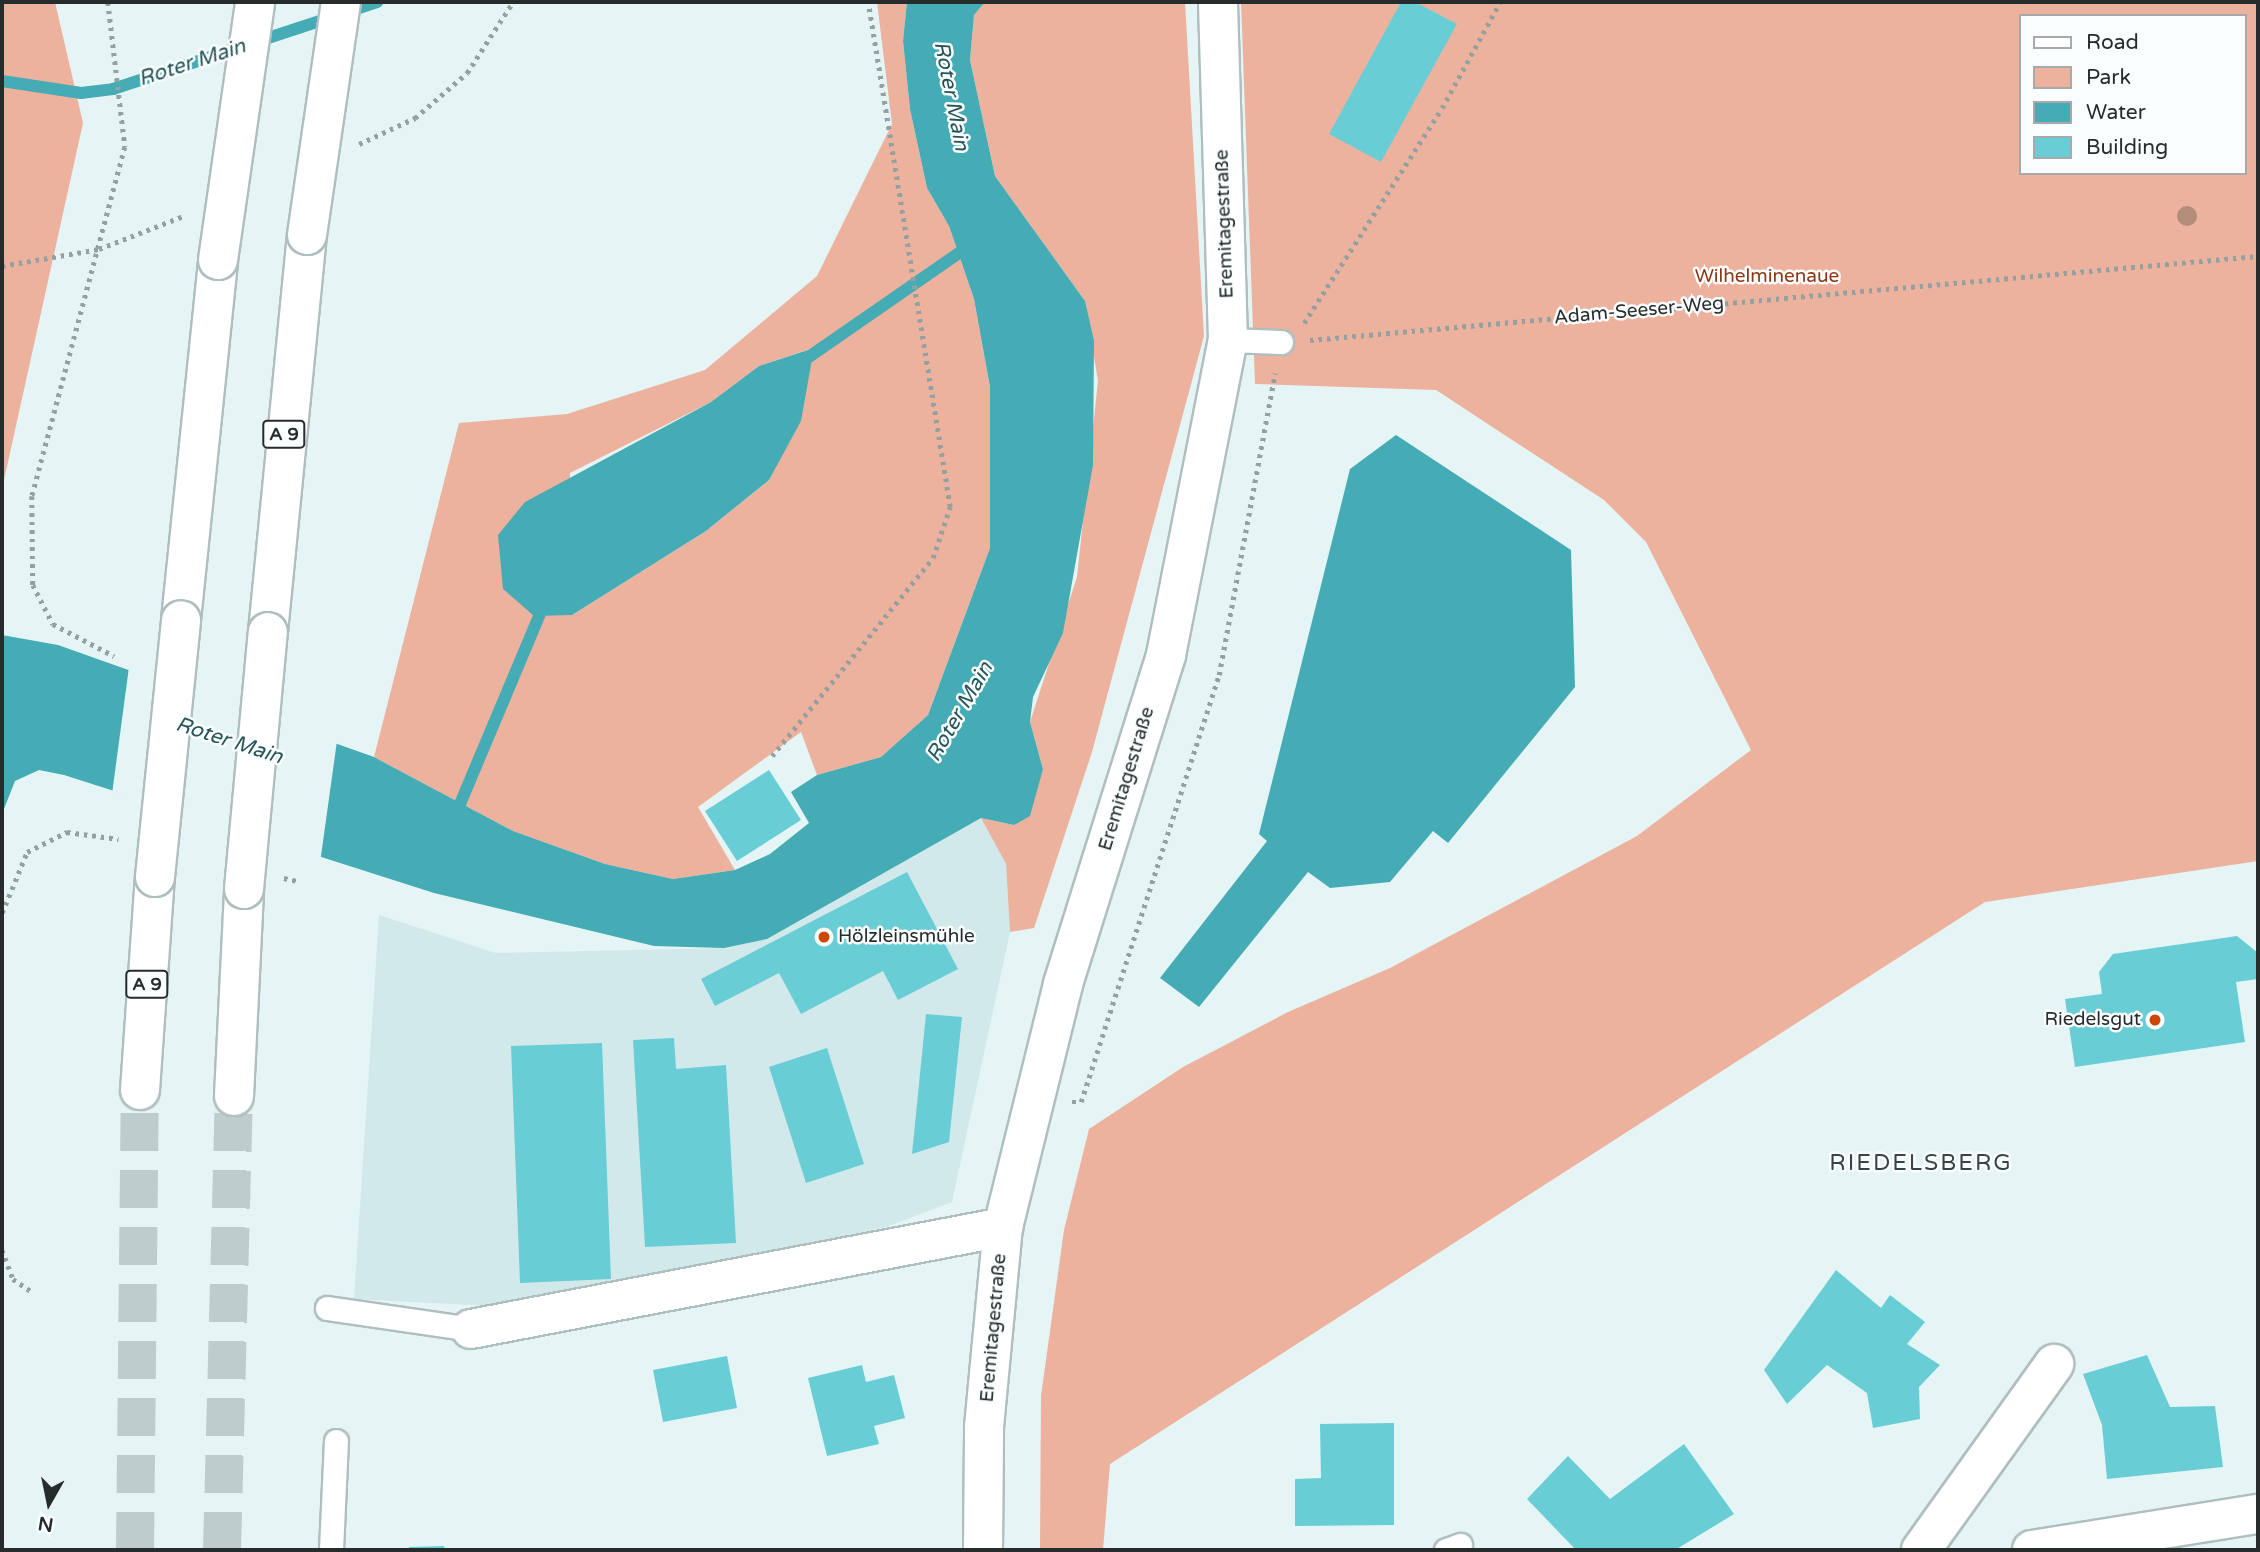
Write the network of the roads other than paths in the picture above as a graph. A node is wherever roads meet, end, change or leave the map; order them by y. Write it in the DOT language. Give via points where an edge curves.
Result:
graph roads {
  1 [pos="255,2"];
  2 [pos="341,2"];
  3 [pos="1219,2"];
  4 [pos="1228,340"];
  5 [pos="1281,342"];
  6 [pos="140,1090"];
  7 [pos="234,1096"];
  8 [pos="1003,1227"];
  9 [pos="327,1308"];
  10 [pos="471,1329"];
  11 [pos="2054,1364"];
  12 [pos="336,1441"];
  13 [pos="2258,1514"];
  14 [pos="331,1550"];
  15 [pos="983,1550"];
  16 [pos="1921,1550"];
  17 [pos="2032,1550"];
  1 -- 6 [label="main road, A 9, bridge" via="218,260 155,877"];
  2 -- 7 [label="main road, A 9, bridge" via="307,236 268,632 244,889"];
  3 -- 4 [label="main road, Eremitagestraße"];
  4 -- 5 [label="lane"];
  4 -- 8 [label="main road, Eremitagestraße" via="1166,655 1063,984"];
  8 -- 10 [label="main road"];
  8 -- 15 [label="main road, Eremitagestraße" via="984,1427"];
  9 -- 10 [label="lane"];
  11 -- 16 [label="main road"];
  12 -- 14 [label="lane"];
  13 -- 17 [label="main road"];
}
